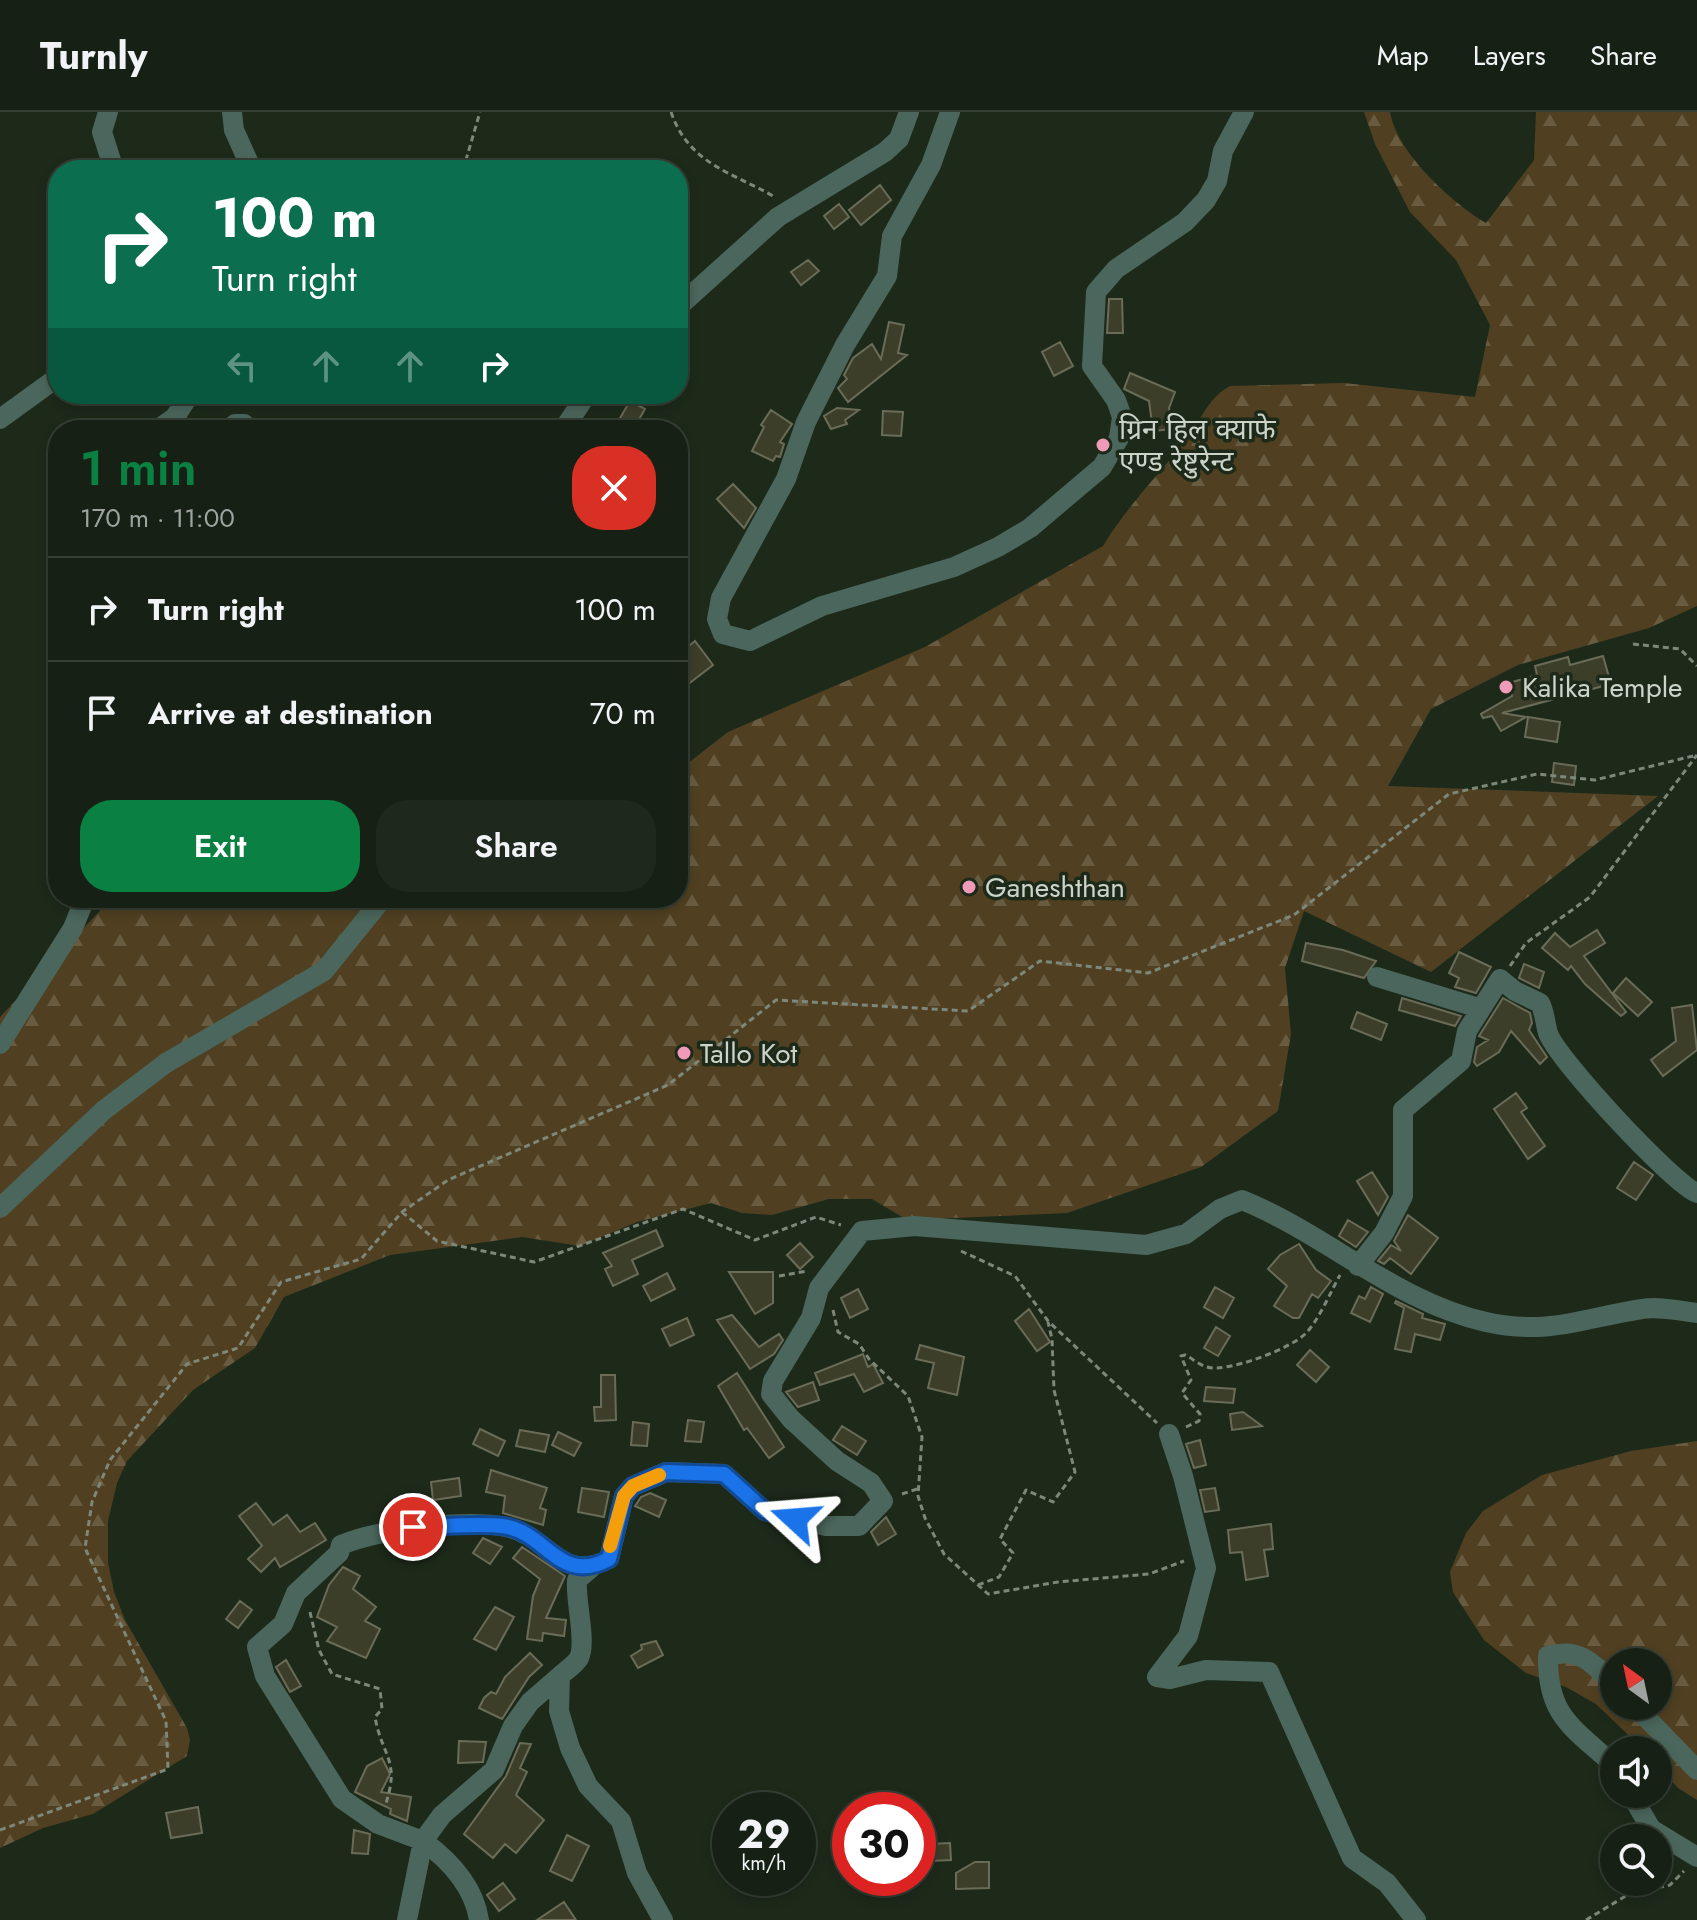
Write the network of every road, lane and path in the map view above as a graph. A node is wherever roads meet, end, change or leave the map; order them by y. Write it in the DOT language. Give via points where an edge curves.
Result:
graph roads {
  1 [pos="108,112"];
  2 [pos="480,112"];
  3 [pos="671,112"];
  4 [pos="909,112"];
  5 [pos="950,112"];
  6 [pos="1244,112"];
  7 [pos="233,121"];
  8 [pos="111,160"];
  9 [pos="235,160"];
  10 [pos="248,160"];
  11 [pos="466,160"];
  12 [pos="793,207"];
  13 [pos="688,298"];
  14 [pos="48,384"];
  15 [pos="183,404"];
  16 [pos="0,419"];
  17 [pos="171,420"];
  18 [pos="1633,644"];
  19 [pos="1697,666"];
  20 [pos="1697,755"];
  21 [pos="81,908"];
  22 [pos="375,908"];
  23 [pos="1377,977"];
  24 [pos="1500,979"];
  25 [pos="1479,1008"];
  26 [pos="0,1044"];
  27 [pos="1697,1193"];
  28 [pos="0,1208"];
  29 [pos="402,1212"];
  30 [pos="862,1231"];
  31 [pos="948,1247"];
  32 [pos="1354,1263"];
  33 [pos="779,1276"];
  34 [pos="828,1277"];
  35 [pos="1697,1313"];
  36 [pos="1048,1321"];
  37 [pos="1169,1434"];
  38 [pos="1202,1554"];
  39 [pos="591,1568"];
  40 [pos="978,1585"];
  41 [pos="296,1593"];
  42 [pos="1600,1671"];
  43 [pos="560,1676"];
  44 [pos="1649,1720"];
  45 [pos="1600,1752"];
  46 [pos="1697,1770"];
  47 [pos="1639,1808"];
  48 [pos="378,1824"];
  49 [pos="0,1830"];
  50 [pos="423,1841"];
  51 [pos="1697,1857"];
  52 [pos="407,1920"];
  53 [pos="479,1920"];
  54 [pos="663,1920"];
  55 [pos="1416,1920"];
  56 [pos="1586,1920"];
  1 -- 8 [label="street" via="102,132"];
  2 -- 11 [label="path"];
  3 -- 12 [label="path" via="678,132 702,160"];
  4 -- 12 [label="street" via="899,139 885,152"];
  5 -- 6 [label="street" via="931,165 892,236 887,276 806,422 786,479 721,598 717,619 723,634 750,641 822,606 984,554 1030,528 1102,467 1119,438 1122,417 1092,366 1096,292 1116,269 1185,222 1206,200"];
  7 -- 9 [label="street"];
  7 -- 10 [label="street"];
  12 -- 13 [label="street"];
  14 -- 16 [label="street"];
  15 -- 17 [label="street"];
  18 -- 19 [label="path" via="1680,649"];
  20 -- 24 [label="path" via="1598,888 1526,943"];
  20 -- 29 [label="path" via="1595,780 1537,774 1449,794 1294,915 1148,973 1040,961 968,1011 776,1000 668,1085 448,1180"];
  21 -- 26 [label="street"];
  22 -- 28 [label="street" via="324,971 166,1063 104,1110"];
  23 -- 25 [label="street"];
  24 -- 25 [label="street"];
  24 -- 27 [label="street" via="1540,1003 1548,1035 1590,1088 1630,1135"];
  25 -- 32 [label="street" via="1461,1061 1403,1110 1403,1196 1384,1233"];
  29 -- 30 [label="path" via="437,1241 534,1262 683,1209 755,1240 816,1217"];
  29 -- 49 [label="path" via="361,1259 281,1282 238,1348 187,1364 110,1460 92,1502 85,1548 166,1721 168,1769"];
  30 -- 32 [label="street" via="915,1226 1146,1245 1186,1234 1242,1200 1278,1215"];
  30 -- 34 [label="street"];
  31 -- 36 [label="path" via="1015,1276"];
  32 -- 35 [label="street" via="1435,1304 1486,1322 1551,1329 1646,1308"];
  32 -- 37 [label="path" via="1305,1335 1240,1366 1205,1367 1181,1356 1191,1380 1182,1393 1198,1409 1199,1421"];
  33 -- 34 [label="path" via="809,1271"];
  34 -- 39 [label="street" via="771,1394 837,1461 871,1483 883,1501 859,1526 826,1526 765,1511 724,1474 666,1472 633,1486 624,1496 609,1559"];
  34 -- 40 [label="path" via="838,1332 859,1344 908,1396 922,1437 918,1496 925,1518 944,1554"];
  36 -- 37 [label="path"];
  36 -- 40 [label="path" via="1054,1390 1075,1472 1053,1502 1026,1490 1000,1539 1013,1553 999,1577"];
  37 -- 38 [label="street"];
  38 -- 40 [label="path" via="1149,1574 1109,1580 988,1594"];
  38 -- 55 [label="street" via="1206,1568 1188,1636 1157,1677 1206,1670 1269,1672 1352,1858 1387,1883"];
  39 -- 41 [label="street" via="557,1559 527,1534 504,1526 413,1527 341,1545 339,1553"];
  39 -- 43 [label="street" via="577,1580 575,1603 583,1636 579,1658"];
  41 -- 48 [label="path" via="312,1616 319,1650 332,1674 380,1689 382,1709 375,1717 393,1783"];
  41 -- 48 [label="street" via="283,1624 257,1647 258,1658 342,1799"];
  42 -- 45 [label="street" via="1567,1651 1548,1656 1548,1680 1559,1714"];
  43 -- 50 [label="street" via="530,1702 513,1726 494,1770 442,1815"];
  43 -- 54 [label="street" via="559,1711 570,1748 588,1786 621,1821 637,1873"];
  44 -- 46 [label="street"];
  47 -- 51 [label="street" via="1651,1829"];
  48 -- 50 [label="street"];
  50 -- 52 [label="street"];
  50 -- 53 [label="street" via="442,1855 476,1899"];
  51 -- 56 [label="path" via="1670,1885 1629,1894"];
}
